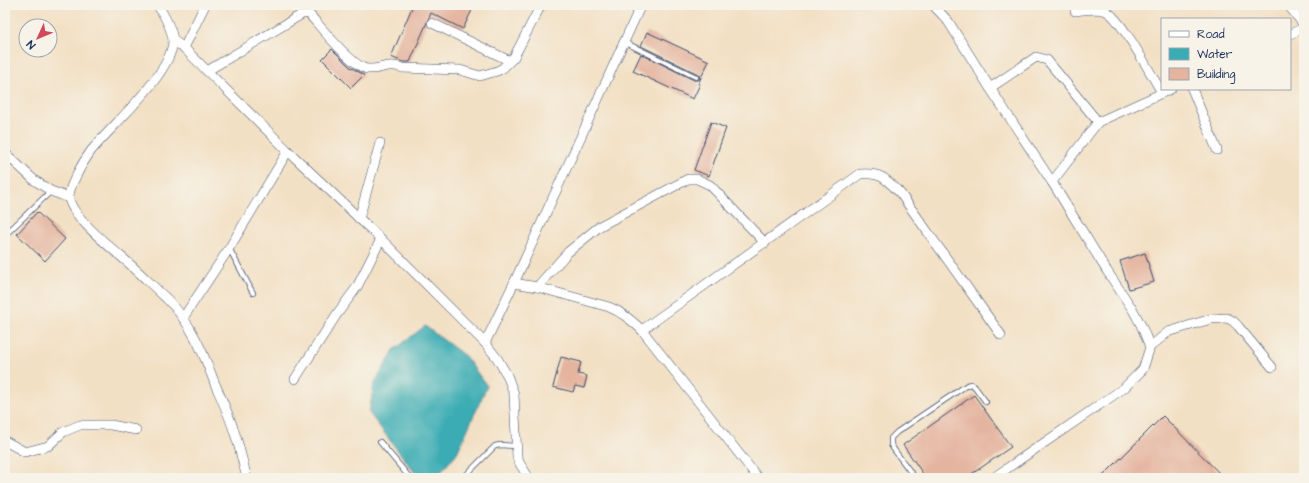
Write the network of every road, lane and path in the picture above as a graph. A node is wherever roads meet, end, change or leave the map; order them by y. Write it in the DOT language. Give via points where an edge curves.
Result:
graph roads {
  1 [pos="157,5"];
  2 [pos="205,5"];
  3 [pos="541,5"];
  4 [pos="641,5"];
  5 [pos="933,5"];
  6 [pos="1288,5"];
  7 [pos="1075,11"];
  8 [pos="432,23"];
  9 [pos="1304,26"];
  10 [pos="1291,33"];
  11 [pos="173,40"];
  12 [pos="624,42"];
  13 [pos="184,48"];
  14 [pos="510,61"];
  15 [pos="207,71"];
  16 [pos="696,77"];
  17 [pos="1161,82"];
  18 [pos="990,88"];
  19 [pos="1192,90"];
  20 [pos="1167,91"];
  21 [pos="1098,122"];
  22 [pos="380,143"];
  23 [pos="1217,150"];
  24 [pos="288,151"];
  25 [pos="5,153"];
  26 [pos="1052,182"];
  27 [pos="51,191"];
  28 [pos="69,198"];
  29 [pos="360,219"];
  30 [pos="5,235"];
  31 [pos="381,239"];
  32 [pos="765,243"];
  33 [pos="229,248"];
  34 [pos="514,284"];
  35 [pos="537,287"];
  36 [pos="253,293"];
  37 [pos="183,318"];
  38 [pos="642,330"];
  39 [pos="1002,335"];
  40 [pos="485,343"];
  41 [pos="1150,347"];
  42 [pos="1272,367"];
  43 [pos="295,379"];
  44 [pos="986,402"];
  45 [pos="136,430"];
  46 [pos="5,441"];
  47 [pos="380,442"];
  48 [pos="516,446"];
  49 [pos="247,478"];
  50 [pos="410,478"];
  51 [pos="463,478"];
  52 [pos="529,478"];
  53 [pos="758,478"];
  54 [pos="915,478"];
  55 [pos="993,478"];
  1 -- 11 [label="street" via="172,33"];
  2 -- 13 [label="street"];
  3 -- 14 [label="street" via="514,58"];
  4 -- 12 [label="street"];
  5 -- 18 [label="street" via="948,21"];
  6 -- 9 [label="street"];
  7 -- 17 [label="street" via="1100,10 1114,17"];
  8 -- 14 [label="street"];
  9 -- 10 [label="street"];
  11 -- 13 [label="street"];
  11 -- 28 [label="street" via="162,70 140,99 90,152 70,189"];
  12 -- 16 [label="lane"];
  12 -- 34 [label="street"];
  13 -- 15 [label="street"];
  14 -- 15 [label="street" via="497,71 480,76 460,70 402,68 396,65 369,70 351,60 309,14 304,12"];
  15 -- 24 [label="street"];
  18 -- 21 [label="street" via="1036,57 1041,57 1047,60"];
  18 -- 26 [label="street"];
  19 -- 23 [label="street"];
  20 -- 21 [label="street"];
  21 -- 26 [label="street"];
  22 -- 29 [label="street"];
  24 -- 29 [label="street"];
  24 -- 33 [label="street"];
  25 -- 27 [label="street" via="34,180"];
  26 -- 41 [label="street" via="1133,310"];
  27 -- 28 [label="street"];
  27 -- 30 [label="lane"];
  28 -- 37 [label="street" via="82,221 157,289"];
  29 -- 31 [label="street"];
  31 -- 40 [label="street"];
  31 -- 43 [label="street" via="357,287"];
  32 -- 35 [label="street" via="710,185 697,178 688,179 600,226 568,252"];
  32 -- 38 [label="street"];
  32 -- 39 [label="street" via="860,174 873,173 887,180 900,193"];
  33 -- 36 [label="lane"];
  33 -- 37 [label="street"];
  34 -- 35 [label="street"];
  34 -- 40 [label="street"];
  35 -- 38 [label="street" via="619,311"];
  37 -- 49 [label="street" via="200,346 218,390 236,435"];
  38 -- 53 [label="street"];
  40 -- 48 [label="street" via="507,375 514,394"];
  41 -- 42 [label="street" via="1168,332 1227,318 1238,326"];
  41 -- 55 [label="street" via="1142,369 1124,388"];
  44 -- 54 [label="lane" via="975,387 967,385 891,438 891,445"];
  45 -- 46 [label="street" via="111,425 80,424 63,432 48,446 25,452"];
  47 -- 50 [label="lane"];
  48 -- 51 [label="lane" via="495,446"];
  48 -- 52 [label="street" via="517,457"];
}
